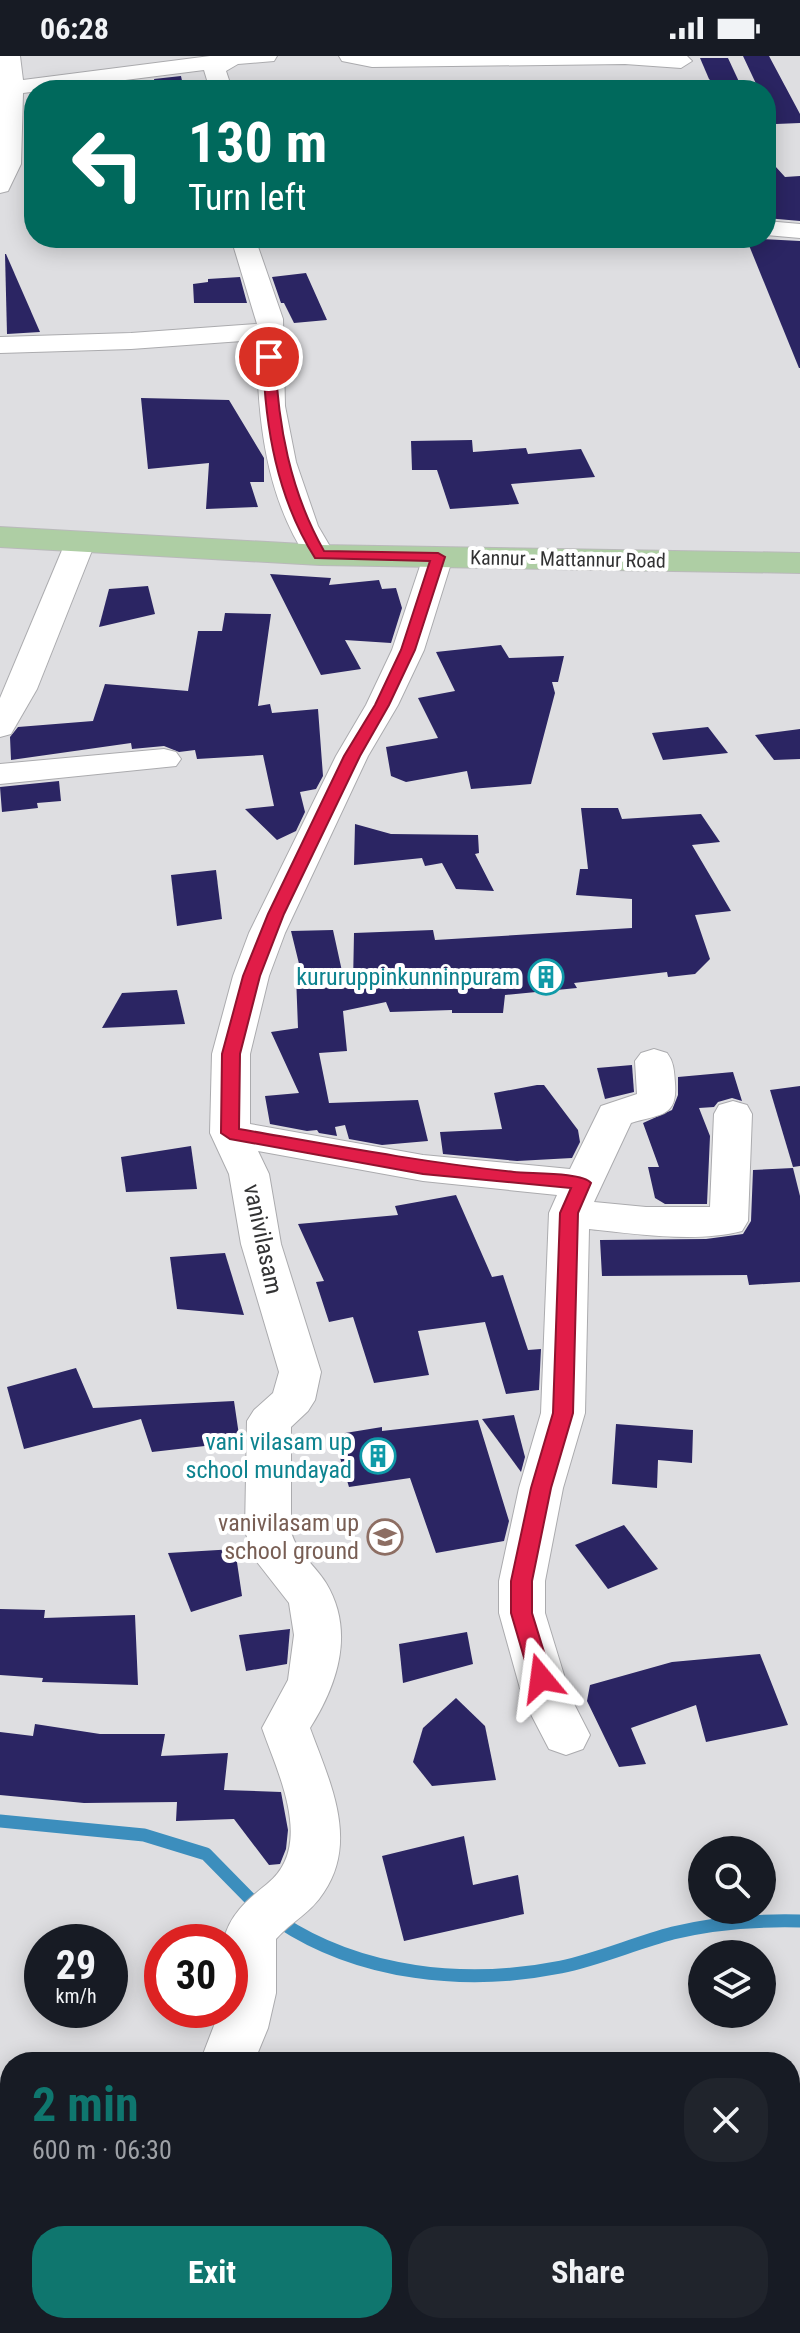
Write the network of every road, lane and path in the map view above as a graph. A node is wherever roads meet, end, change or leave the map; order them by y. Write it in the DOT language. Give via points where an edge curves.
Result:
graph roads {
  1 [pos="9,56"];
  2 [pos="266,56"];
  3 [pos="350,56"];
  4 [pos="222,61"];
  5 [pos="678,64"];
  6 [pos="75,80"];
  7 [pos="218,80"];
  8 [pos="6,86"];
  9 [pos="0,186"];
  10 [pos="776,229"];
  11 [pos="800,231"];
  12 [pos="246,248"];
  13 [pos="269,331"];
  14 [pos="0,345"];
  15 [pos="0,537"];
  16 [pos="80,543"];
  17 [pos="320,555"];
  18 [pos="438,557"];
  19 [pos="800,563"];
  20 [pos="0,727"];
  21 [pos="164,759"];
  22 [pos="0,774"];
  23 [pos="654,1061"];
  24 [pos="733,1114"];
  25 [pos="230,1133"];
  26 [pos="575,1198"];
  27 [pos="566,1735"];
  28 [pos="232,2052"];
  1 -- 8 [label="street"];
  2 -- 4 [label="street"];
  3 -- 5 [label="street" via="625,57"];
  4 -- 6 [label="street"];
  4 -- 7 [label="street" via="214,68"];
  8 -- 9 [label="street" via="9,164"];
  10 -- 11 [label="street"];
  12 -- 13 [label="street" via="267,308"];
  13 -- 14 [label="street"];
  13 -- 17 [label="street" via="271,406 282,462 303,526"];
  15 -- 16 [label="main road, Kannur - Mattannur Road"];
  16 -- 17 [label="main road, Kannur - Mattannur Road"];
  16 -- 20 [label="street" via="21,689"];
  17 -- 18 [label="main road, Kannur - Mattannur Road"];
  18 -- 19 [label="main road, Kannur - Mattannur Road"];
  18 -- 25 [label="street, vanivilasam" via="408,650 352,756 251,976 231,1054"];
  21 -- 22 [label="street"];
  23 -- 26 [label="street" via="657,1101 615,1115"];
  24 -- 26 [label="street" via="728,1221 646,1221"];
  25 -- 26 [label="street" via="423,1168 527,1180"];
  25 -- 28 [label="street, vanivilasam" via="249,1174 261,1244 300,1372 293,1400 269,1421 268,1532 273,1550 308,1593 318,1635 312,1680 286,1728 313,1804 313,1863 294,1893 262,1922 250,1992"];
  26 -- 27 [label="street" via="563,1413 522,1581 522,1613 547,1699"];
}
